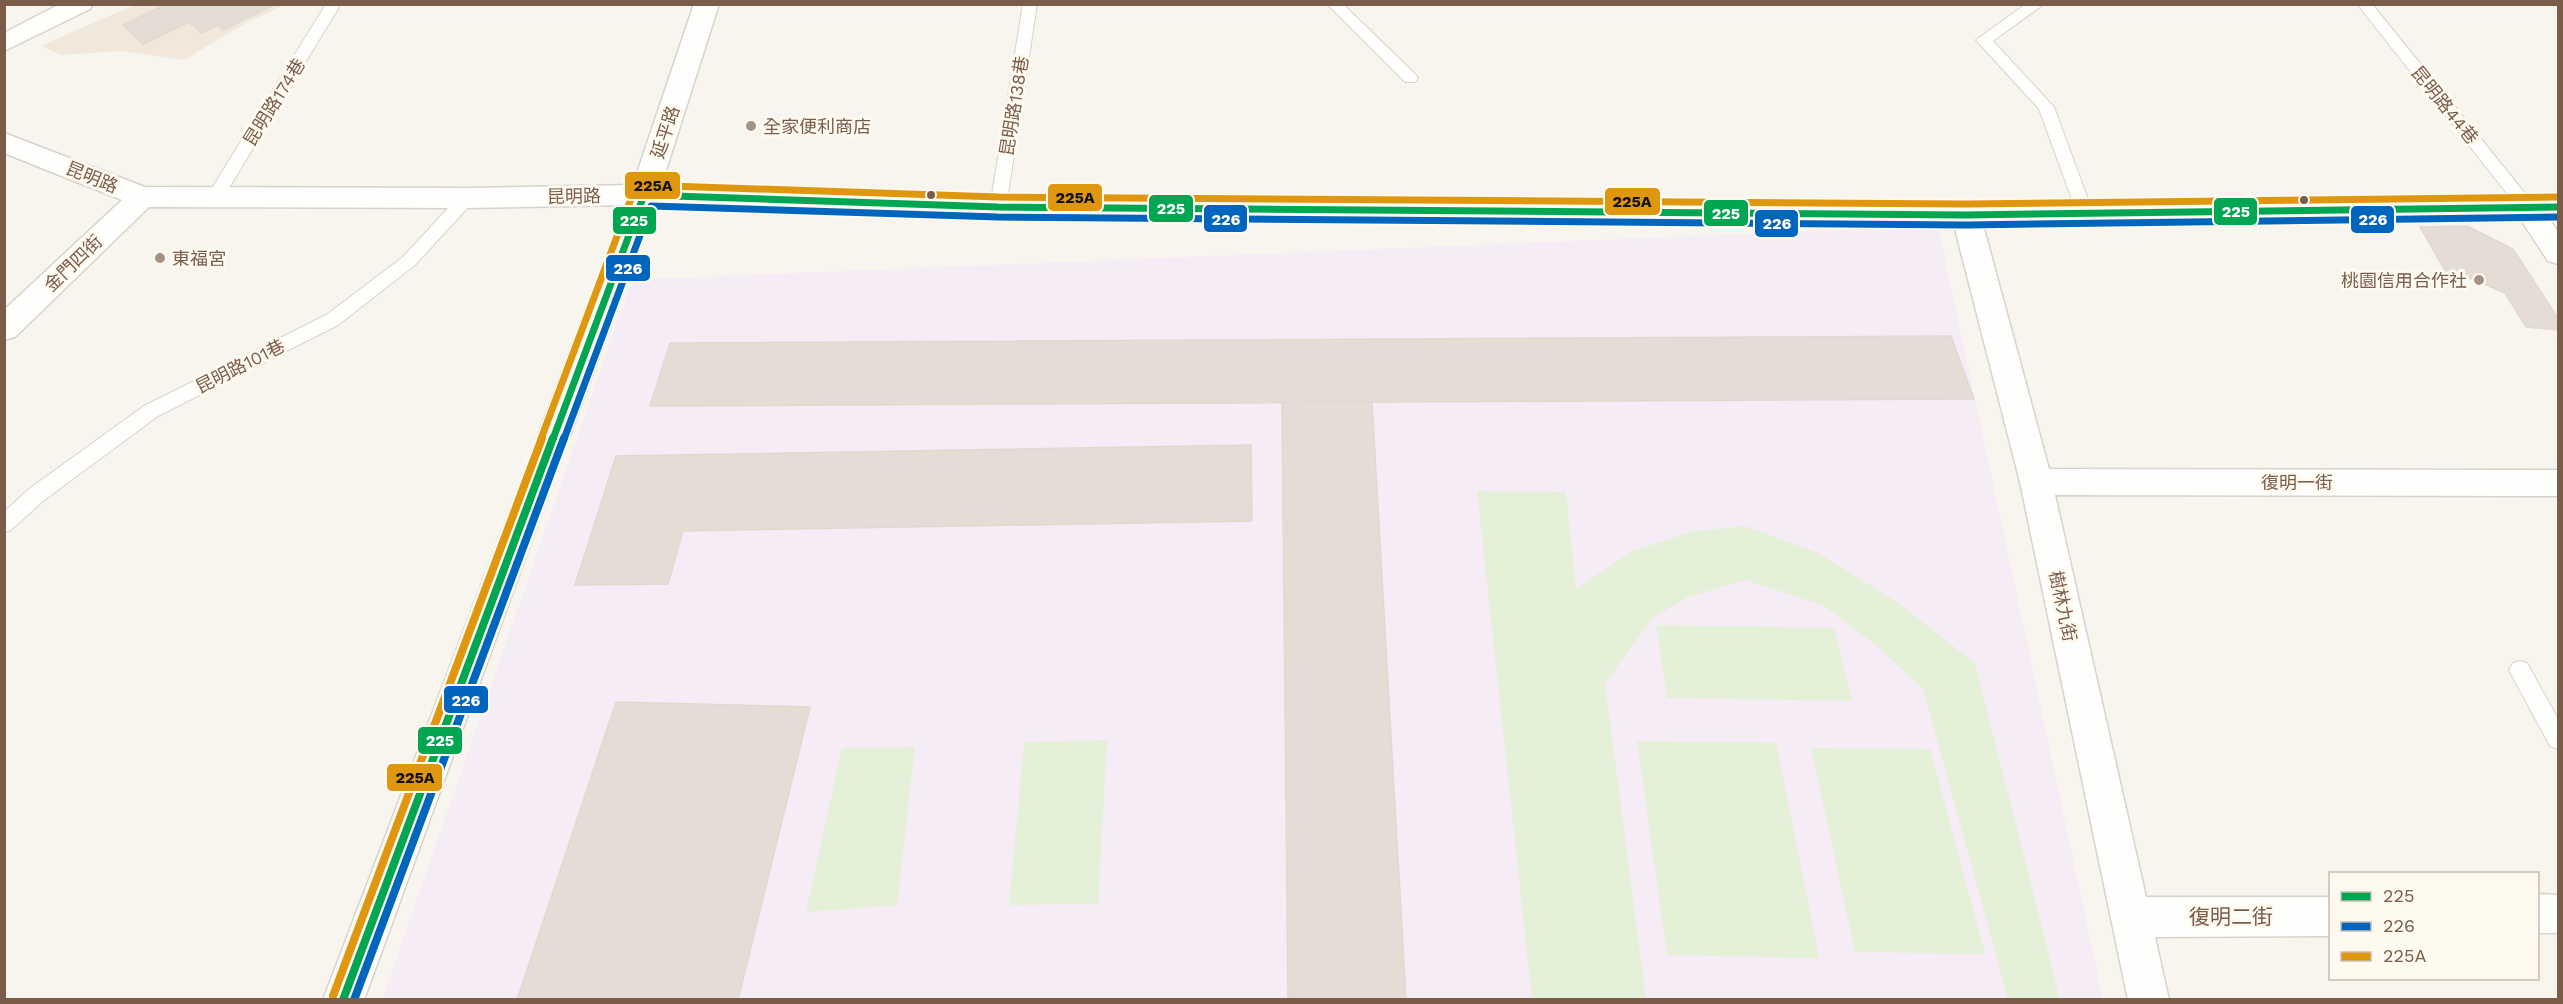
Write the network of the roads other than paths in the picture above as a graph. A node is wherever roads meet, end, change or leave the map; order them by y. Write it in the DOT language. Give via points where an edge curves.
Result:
graph roads {
  1 [pos="81,4"];
  2 [pos="707,4"];
  3 [pos="1030,4"];
  4 [pos="1335,4"];
  5 [pos="2037,4"];
  6 [pos="2364,4"];
  7 [pos="332,7"];
  8 [pos="4,43"];
  9 [pos="1410,78"];
  10 [pos="4,142"];
  11 [pos="644,195"];
  12 [pos="142,197"];
  13 [pos="215,197"];
  14 [pos="467,198"];
  15 [pos="2526,206"];
  16 [pos="998,207"];
  17 [pos="2559,207"];
  18 [pos="2085,213"];
  19 [pos="1966,215"];
  20 [pos="2559,254"];
  21 [pos="4,329"];
  22 [pos="2036,482"];
  23 [pos="2559,483"];
  24 [pos="4,524"];
  25 [pos="2520,670"];
  26 [pos="2559,739"];
  27 [pos="2539,914"];
  28 [pos="2559,914"];
  29 [pos="2329,916"];
  30 [pos="2131,917"];
  31 [pos="343,999"];
  32 [pos="2149,999"];
  1 -- 8 [label="street"];
  2 -- 11 [label="street, 延平路"];
  3 -- 16 [label="lane, 昆明路138巷"];
  4 -- 9 [label="lane"];
  5 -- 18 [label="lane" via="1984,40 2046,107"];
  6 -- 15 [label="lane, 昆明路44巷"];
  7 -- 13 [label="lane, 昆明路174巷"];
  10 -- 12 [label="street, 昆明路"];
  11 -- 14 [label="street, 昆明路"];
  11 -- 16 [label="street, 昆明路"];
  11 -- 31 [label="street, 延平路"];
  12 -- 13 [label="street, 昆明路"];
  12 -- 21 [label="street, 金門四街"];
  13 -- 14 [label="street, 昆明路"];
  14 -- 24 [label="lane, 昆明路101巷" via="409,261 332,320 151,411 36,495"];
  15 -- 17 [label="street, 昆明路"];
  15 -- 18 [label="street, 昆明路"];
  15 -- 20 [label="street"];
  16 -- 19 [label="street, 昆明路"];
  18 -- 19 [label="street, 昆明路"];
  19 -- 22 [label="street, 樹林九街"];
  22 -- 23 [label="street, 復明一街"];
  22 -- 30 [label="street, 樹林九街"];
  25 -- 26 [label="lane"];
  27 -- 28 [label="street"];
  29 -- 30 [label="street, 復明二街"];
  30 -- 32 [label="street, 樹林九街"];
}
